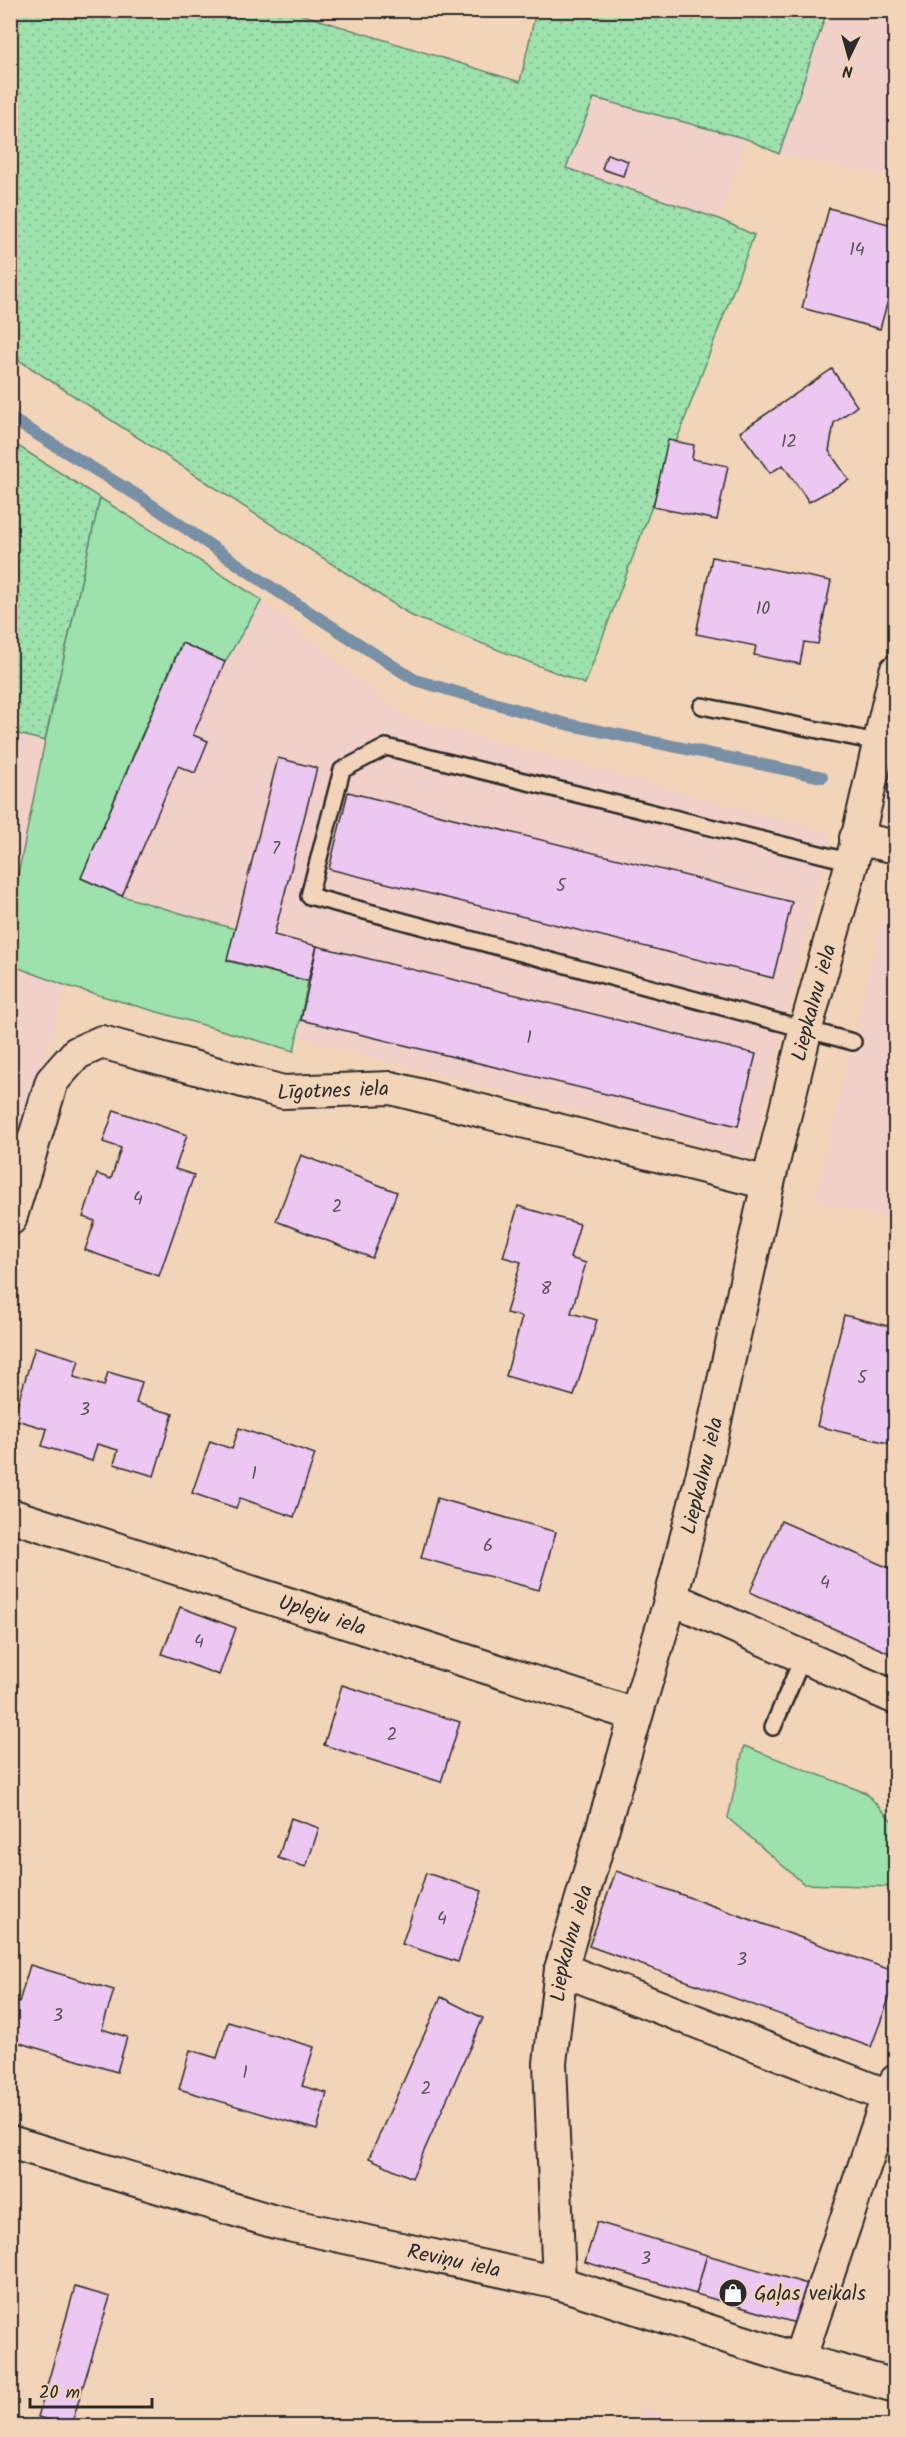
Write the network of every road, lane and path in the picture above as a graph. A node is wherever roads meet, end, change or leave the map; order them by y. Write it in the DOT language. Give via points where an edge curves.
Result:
graph roads {
  1 [pos="896,671"];
  2 [pos="702,706"];
  3 [pos="886,744"];
  4 [pos="896,847"];
  5 [pos="854,850"];
  6 [pos="806,1028"];
  7 [pos="853,1042"];
  8 [pos="768,1183"];
  9 [pos="10,1220"];
  10 [pos="10,1515"];
  11 [pos="670,1598"];
  12 [pos="803,1657"];
  13 [pos="896,1698"];
  14 [pos="636,1715"];
  15 [pos="773,1727"];
  16 [pos="561,1969"];
  17 [pos="892,2088"];
  18 [pos="10,2142"];
  19 [pos="559,2283"];
  20 [pos="799,2360"];
  21 [pos="896,2386"];
  1 -- 3 [label="street, Liepkalnu iela"];
  2 -- 3 [label="lane"];
  3 -- 5 [label="street, Liepkalnu iela"];
  4 -- 5 [label="street"];
  5 -- 6 [label="street, Liepkalnu iela"];
  5 -- 6 [label="lane" via="386,747 342,770 309,896"];
  6 -- 7 [label="lane"];
  6 -- 8 [label="street, Liepkalnu iela"];
  8 -- 9 [label="street, Līgotnes iela" via="391,1088 283,1092 102,1042 76,1053 52,1081"];
  8 -- 11 [label="street, Liepkalnu iela" via="721,1402"];
  10 -- 14 [label="street, Upleju iela"];
  11 -- 12 [label="street"];
  11 -- 14 [label="street, Liepkalnu iela"];
  12 -- 13 [label="street"];
  12 -- 15 [label="lane"];
  14 -- 16 [label="street, Liepkalnu iela"];
  16 -- 17 [label="street"];
  16 -- 19 [label="street, Liepkalnu iela" via="550,2063"];
  17 -- 20 [label="street"];
  18 -- 19 [label="street, Reviņu iela" via="275,2222"];
  19 -- 20 [label="street, Reviņu iela"];
  20 -- 21 [label="street, Reviņu iela"];
}
